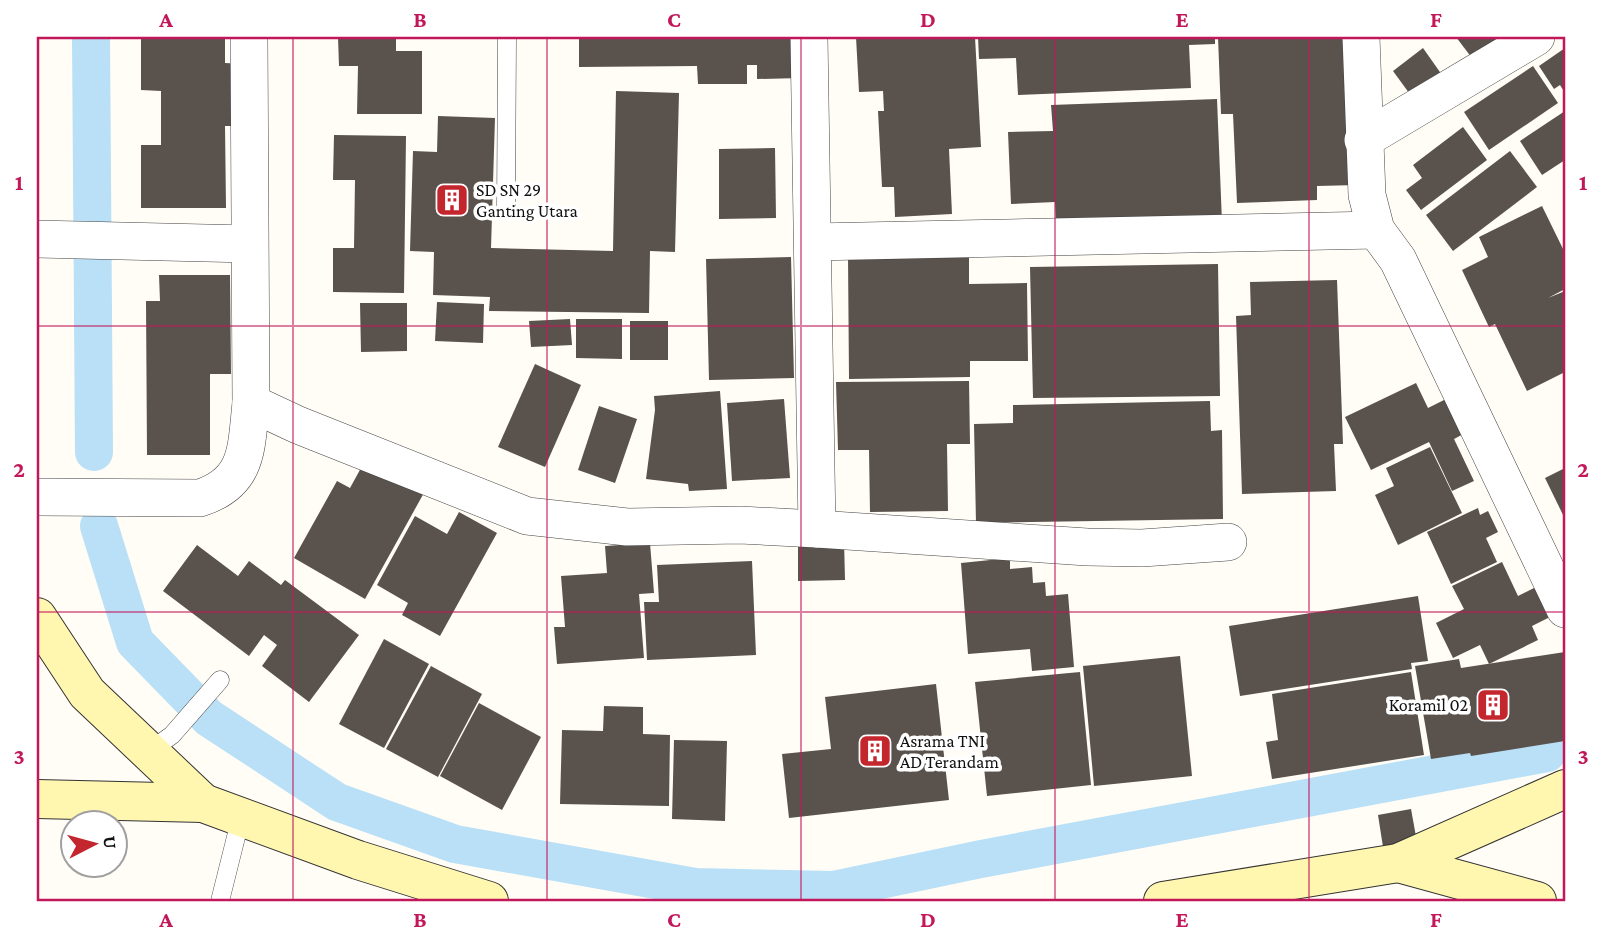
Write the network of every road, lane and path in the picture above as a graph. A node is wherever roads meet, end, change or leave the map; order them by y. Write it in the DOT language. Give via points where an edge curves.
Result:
graph roads {
  1 [pos="249,37"];
  2 [pos="507,37"];
  3 [pos="809,37"];
  4 [pos="1361,37"];
  5 [pos="1536,37"];
  6 [pos="1363,140"];
  7 [pos="506,211"];
  8 [pos="1376,230"];
  9 [pos="43,239"];
  10 [pos="813,242"];
  11 [pos="248,244"];
  12 [pos="251,403"];
  13 [pos="44,497"];
  14 [pos="817,529"];
  15 [pos="1228,542"];
  16 [pos="1565,609"];
  17 [pos="37,617"];
  18 [pos="220,680"];
  19 [pos="160,744"];
  20 [pos="1565,789"];
  21 [pos="37,799"];
  22 [pos="203,803"];
  23 [pos="242,817"];
  24 [pos="1398,863"];
  25 [pos="220,901"];
  26 [pos="489,901"];
  27 [pos="1163,901"];
  28 [pos="1537,901"];
  1 -- 11 [label="street"];
  2 -- 7 [label="lane"];
  3 -- 10 [label="street"];
  4 -- 6 [label="street"];
  5 -- 6 [label="street"];
  6 -- 8 [label="street" via="1367,195"];
  8 -- 10 [label="street"];
  8 -- 16 [label="street" via="1398,260"];
  9 -- 11 [label="street"];
  10 -- 14 [label="street"];
  11 -- 12 [label="street"];
  12 -- 13 [label="street" via="238,475 220,492 200,498"];
  12 -- 14 [label="street" via="527,516 627,527"];
  14 -- 15 [label="street" via="1087,547"];
  17 -- 19 [label="main road" via="87,693"];
  18 -- 19 [label="lane"];
  19 -- 22 [label="main road"];
  20 -- 24 [label="main road"];
  21 -- 22 [label="main road"];
  22 -- 23 [label="main road"];
  23 -- 25 [label="lane"];
  23 -- 26 [label="main road"];
  24 -- 27 [label="main road"];
  24 -- 28 [label="main road"];
}
